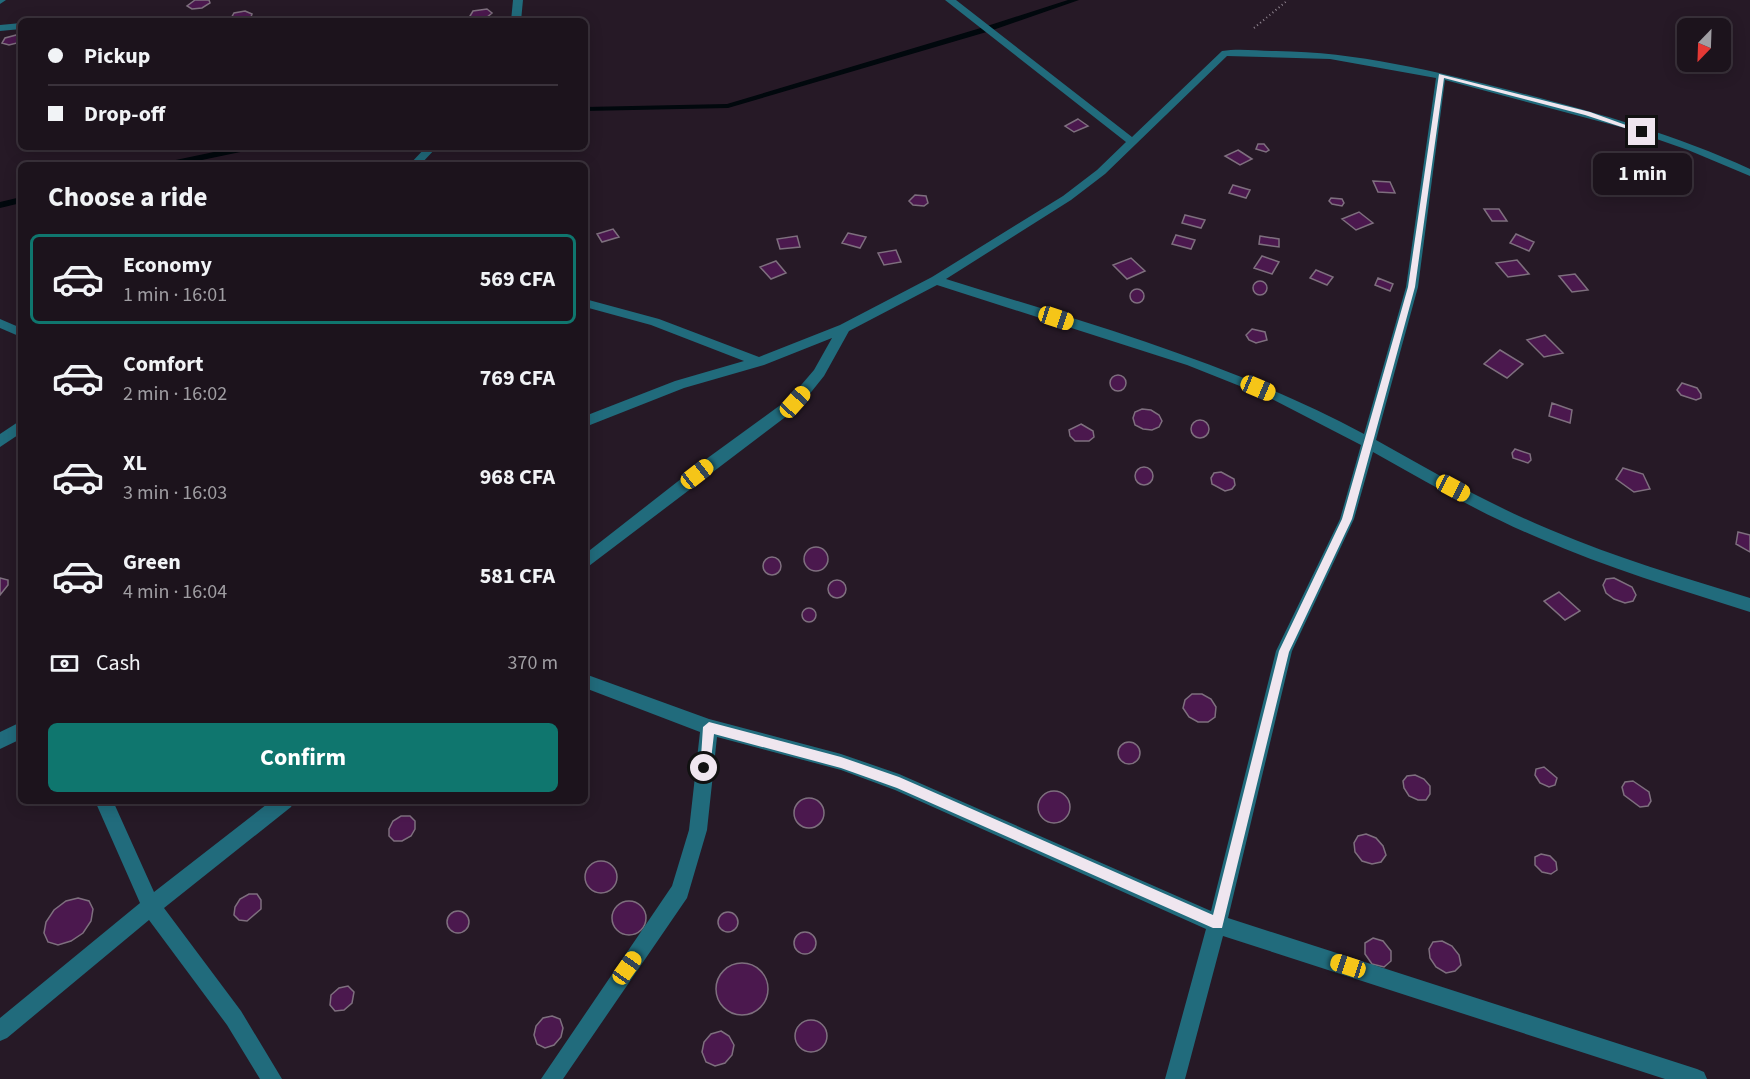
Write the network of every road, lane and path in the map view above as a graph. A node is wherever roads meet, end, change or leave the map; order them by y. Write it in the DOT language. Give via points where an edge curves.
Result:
graph roads {
  1 [pos="518,0"];
  2 [pos="950,0"];
  3 [pos="1288,0"];
  4 [pos="516,18"];
  5 [pos="18,27"];
  6 [pos="0,28"];
  7 [pos="1225,53"];
  8 [pos="1441,76"];
  9 [pos="1132,142"];
  10 [pos="429,150"];
  11 [pos="417,162"];
  12 [pos="1750,173"];
  13 [pos="936,280"];
  14 [pos="588,304"];
  15 [pos="0,323"];
  16 [pos="844,328"];
  17 [pos="18,333"];
  18 [pos="759,362"];
  19 [pos="588,421"];
  20 [pos="18,427"];
  21 [pos="0,442"];
  22 [pos="1369,442"];
  23 [pos="588,561"];
  24 [pos="1750,605"];
  25 [pos="588,682"];
  26 [pos="709,727"];
  27 [pos="18,732"];
  28 [pos="0,741"];
  29 [pos="105,804"];
  30 [pos="281,804"];
  31 [pos="151,906"];
  32 [pos="1217,924"];
  33 [pos="0,1031"];
  34 [pos="272,1079"];
  35 [pos="551,1079"];
  36 [pos="1175,1079"];
  37 [pos="1697,1079"];
  1 -- 4 [label="street"];
  2 -- 9 [label="street"];
  3 -- 7 [label="path"];
  5 -- 6 [label="street"];
  7 -- 8 [label="street" via="1328,56"];
  7 -- 9 [label="street"];
  8 -- 12 [label="street" via="1588,114"];
  8 -- 22 [label="street" via="1412,287"];
  9 -- 13 [label="street" via="1066,198"];
  10 -- 11 [label="street"];
  13 -- 16 [label="street"];
  13 -- 22 [label="street" via="1191,362 1275,396"];
  14 -- 18 [label="street" via="655,322"];
  15 -- 17 [label="street"];
  16 -- 18 [label="street"];
  16 -- 23 [label="street" via="819,373 795,402 714,460"];
  18 -- 19 [label="street" via="680,384"];
  20 -- 21 [label="street"];
  22 -- 24 [label="street" via="1516,522 1655,575"];
  22 -- 32 [label="street" via="1347,519 1284,651"];
  25 -- 26 [label="street"];
  26 -- 32 [label="street" via="841,762 899,783"];
  26 -- 35 [label="street" via="698,830 680,891"];
  27 -- 28 [label="street"];
  29 -- 31 [label="street"];
  30 -- 31 [label="street"];
  31 -- 33 [label="street"];
  31 -- 34 [label="street" via="234,1018"];
  32 -- 36 [label="street"];
  32 -- 37 [label="street"];
}
